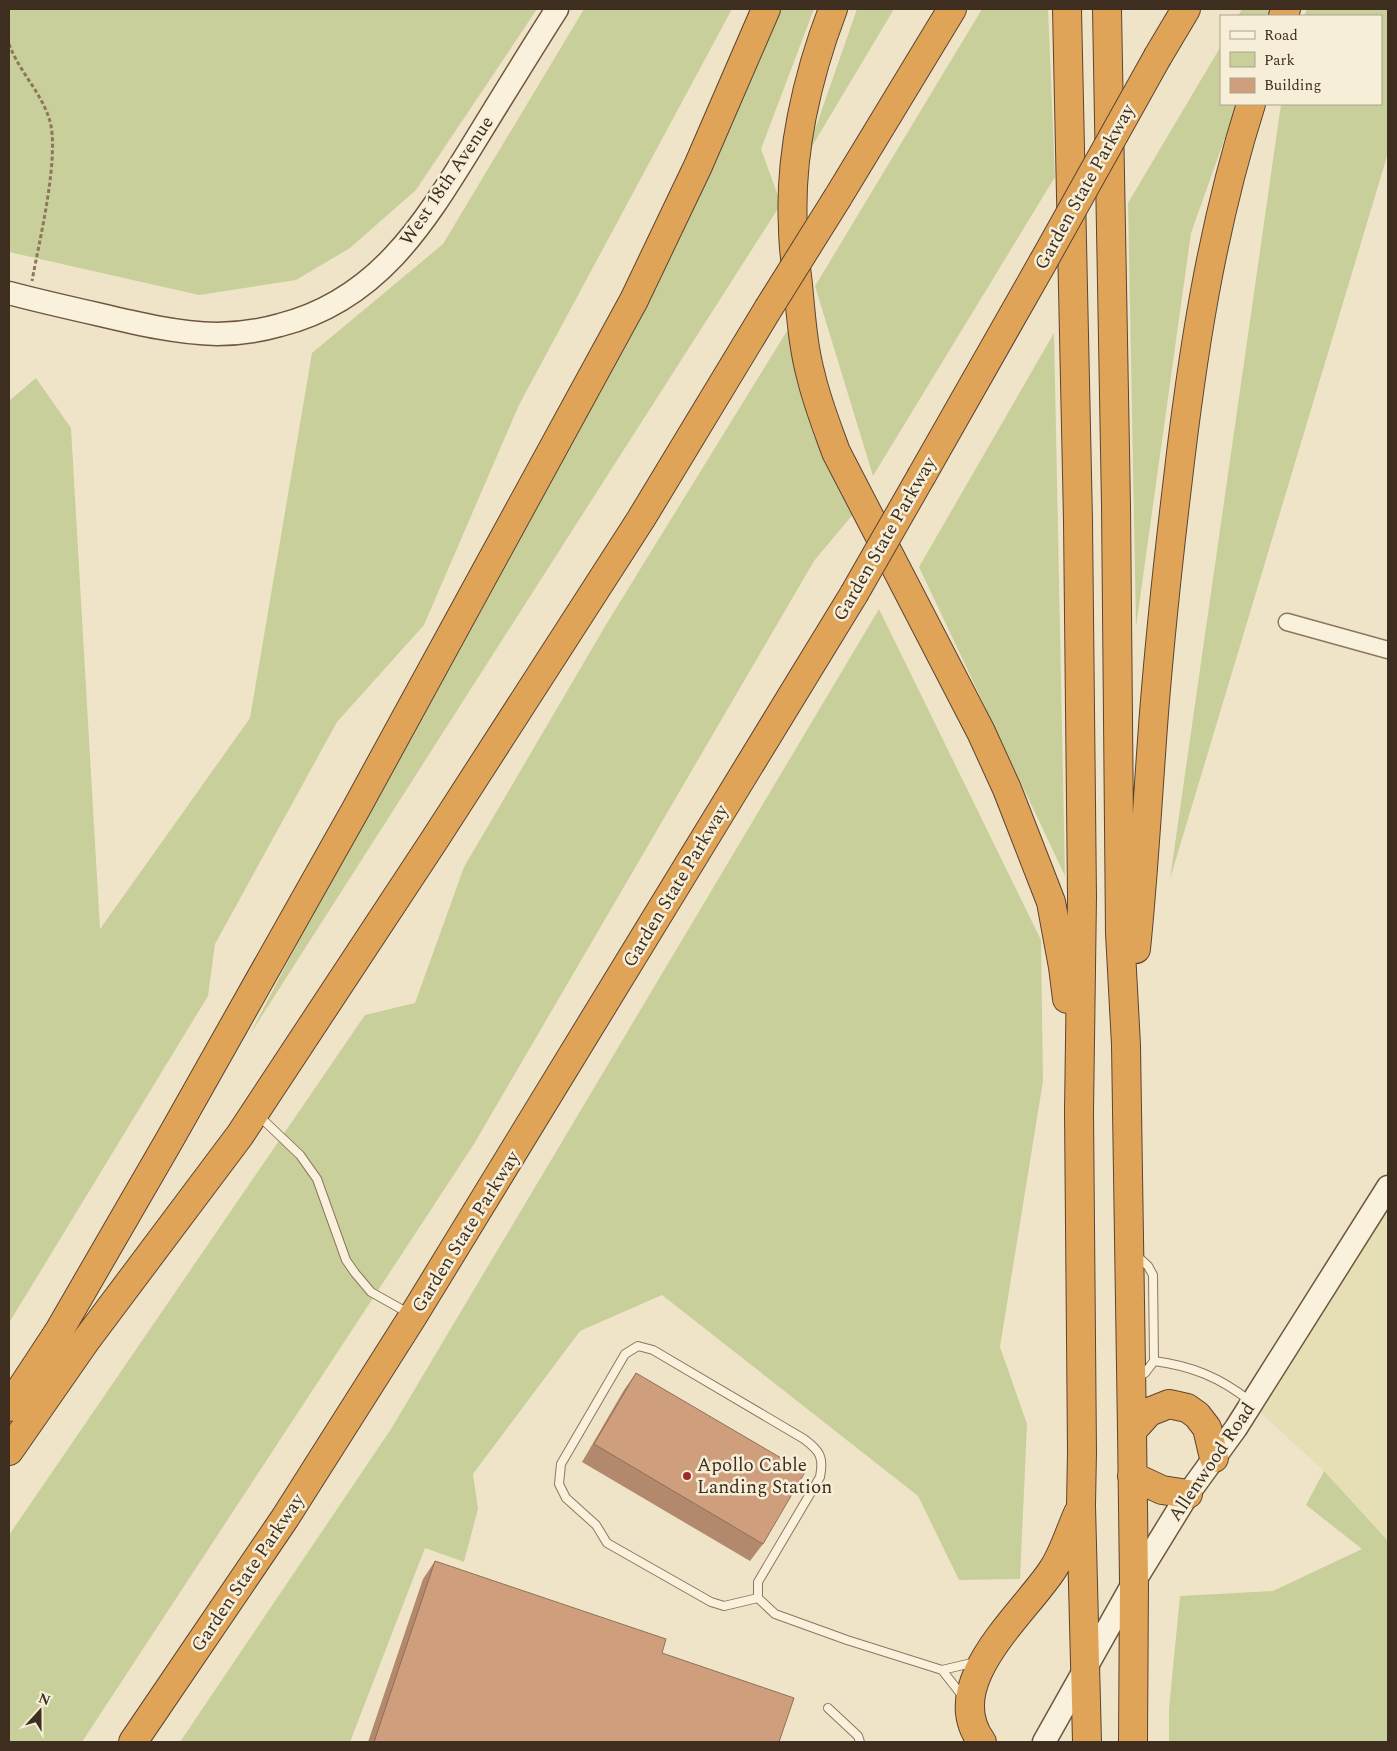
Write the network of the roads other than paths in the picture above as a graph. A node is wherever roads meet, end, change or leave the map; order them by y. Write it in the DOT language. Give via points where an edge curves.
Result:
graph roads {
  1 [pos="557,9"];
  2 [pos="766,9"];
  3 [pos="833,9"];
  4 [pos="952,9"];
  5 [pos="1067,9"];
  6 [pos="1107,9"];
  7 [pos="1186,9"];
  8 [pos="1251,105"];
  9 [pos="19,296"];
  10 [pos="1287,622"];
  11 [pos="1388,650"];
  12 [pos="1126,1045"];
  13 [pos="254,1112"];
  14 [pos="1079,1112"];
  15 [pos="1388,1187"];
  16 [pos="1130,1248"];
  17 [pos="414,1316"];
  18 [pos="1154,1361"];
  19 [pos="1132,1381"];
  20 [pos="1252,1402"];
  21 [pos="9,1406"];
  22 [pos="1132,1431"];
  23 [pos="9,1451"];
  24 [pos="1214,1458"];
  25 [pos="1132,1476"];
  26 [pos="1188,1494"];
  27 [pos="1081,1505"];
  28 [pos="1134,1582"];
  29 [pos="758,1598"];
  30 [pos="986,1660"];
  31 [pos="942,1670"];
  32 [pos="1086,1670"];
  33 [pos="970,1705"];
  34 [pos="828,1708"];
  35 [pos="133,1742"];
  36 [pos="860,1742"];
  37 [pos="982,1742"];
  38 [pos="1044,1742"];
  39 [pos="1087,1742"];
  40 [pos="1133,1742"];
  1 -- 9 [label="street, West 18th Avenue" via="422,223 374,277 336,303 283,324 217,334 180,332"];
  2 -- 21 [label="highway" via="698,166 634,300 356,809 175,1131 59,1331"];
  3 -- 14 [label="highway" via="807,88 793,185 792,228 810,374 836,452 981,732 1044,882 1063,967"];
  4 -- 13 [label="highway, bridge" via="641,520"];
  5 -- 14 [label="highway" via="1078,521 1082,897"];
  6 -- 12 [label="highway" via="1120,934"];
  7 -- 17 [label="highway, Garden State Parkway, bridge" via="854,594"];
  8 -- 12 [label="highway" via="1224,196 1209,263 1188,387 1154,710 1138,932"];
  10 -- 11 [label="street"];
  12 -- 16 [label="highway"];
  13 -- 17 [label="lane" via="300,1155 316,1179 346,1260 355,1272 371,1292"];
  13 -- 23 [label="highway" via="86,1339"];
  14 -- 27 [label="highway"];
  15 -- 20 [label="street, Allenwood Road"];
  16 -- 18 [label="lane" via="1153,1275"];
  16 -- 19 [label="highway"];
  17 -- 35 [label="highway, Garden State Parkway" via="285,1518"];
  18 -- 19 [label="lane" via="1145,1373"];
  18 -- 20 [label="lane" via="1179,1364 1208,1374"];
  19 -- 22 [label="highway"];
  20 -- 24 [label="street, Allenwood Road"];
  22 -- 24 [label="highway" via="1149,1412 1169,1404 1187,1408 1207,1428"];
  22 -- 25 [label="highway"];
  24 -- 26 [label="street, Allenwood Road"];
  25 -- 26 [label="highway" via="1162,1490"];
  25 -- 28 [label="highway"];
  26 -- 28 [label="street, Allenwood Road"];
  27 -- 30 [label="highway" via="1054,1569"];
  27 -- 32 [label="highway"];
  28 -- 32 [label="street, Allenwood Road"];
  28 -- 40 [label="highway"];
  29 -- 29 [label="lane" via="758,1582 820,1477 823,1464 816,1448 653,1350 638,1346 625,1354 560,1464 559,1484 566,1498 596,1525 607,1543 711,1602 724,1606"];
  29 -- 31 [label="lane" via="775,1614"];
  30 -- 31 [label="lane"];
  30 -- 33 [label="highway" via="971,1693"];
  31 -- 33 [label="lane"];
  32 -- 38 [label="street, Allenwood Road"];
  32 -- 39 [label="highway"];
  33 -- 37 [label="highway" via="975,1734"];
  34 -- 36 [label="lane" via="858,1736"];
}
